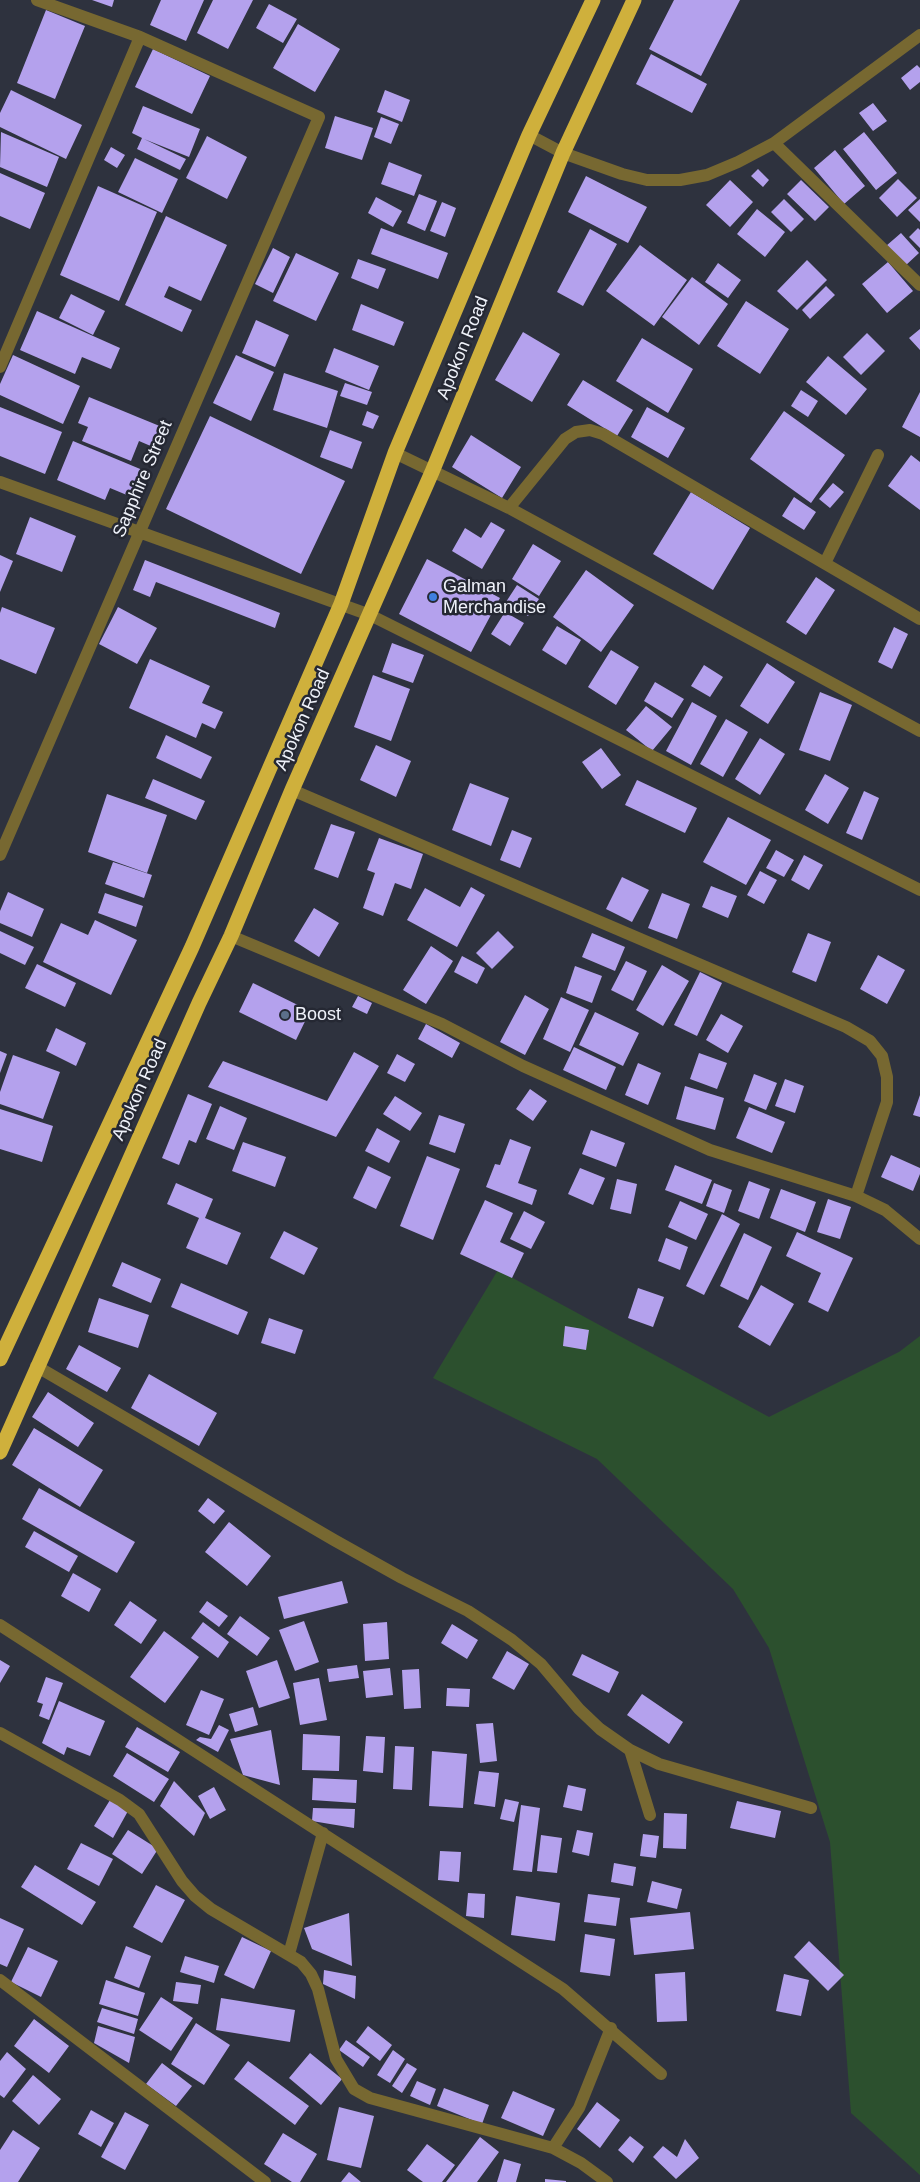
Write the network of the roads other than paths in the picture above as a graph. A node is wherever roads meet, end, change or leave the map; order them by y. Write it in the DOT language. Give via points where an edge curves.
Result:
graph roads {
  1 [pos="37,0"];
  2 [pos="593,0"];
  3 [pos="634,0"];
  4 [pos="920,36"];
  5 [pos="140,37"];
  6 [pos="529,135"];
  7 [pos="774,143"];
  8 [pos="563,153"];
  9 [pos="920,285"];
  10 [pos="0,367"];
  11 [pos="395,453"];
  12 [pos="878,455"];
  13 [pos="432,472"];
  14 [pos="0,482"];
  15 [pos="509,508"];
  16 [pos="139,533"];
  17 [pos="825,563"];
  18 [pos="341,604"];
  19 [pos="370,615"];
  20 [pos="920,619"];
  21 [pos="920,731"];
  22 [pos="292,790"];
  23 [pos="0,855"];
  24 [pos="920,890"];
  25 [pos="231,936"];
  26 [pos="856,1196"];
  27 [pos="920,1238"];
  28 [pos="0,1359"];
  29 [pos="36,1366"];
  30 [pos="0,1452"];
  31 [pos="0,1625"];
  32 [pos="0,1734"];
  33 [pos="630,1750"];
  34 [pos="811,1808"];
  35 [pos="650,1815"];
  36 [pos="323,1833"];
  37 [pos="289,1954"];
  38 [pos="0,1980"];
  39 [pos="610,2028"];
  40 [pos="661,2074"];
  41 [pos="553,2148"];
  42 [pos="266,2182"];
  43 [pos="607,2182"];
  1 -- 5 [label="street"];
  2 -- 6 [label="highway, Apokon Road"];
  3 -- 8 [label="highway, Apokon Road"];
  4 -- 7 [label="street"];
  5 -- 10 [label="street"];
  5 -- 16 [label="street, Sapphire Street" via="319,117"];
  6 -- 8 [label="street"];
  6 -- 11 [label="highway, Apokon Road"];
  7 -- 8 [label="street" via="707,175 680,180 647,180"];
  7 -- 9 [label="street"];
  8 -- 13 [label="highway, Apokon Road"];
  11 -- 13 [label="street"];
  11 -- 18 [label="highway, Apokon Road"];
  12 -- 17 [label="street"];
  13 -- 15 [label="street"];
  13 -- 19 [label="highway, Apokon Road"];
  14 -- 16 [label="street"];
  15 -- 17 [label="street" via="565,439 576,432 590,430 603,434"];
  15 -- 21 [label="street"];
  16 -- 18 [label="street"];
  16 -- 23 [label="street, Sapphire Street"];
  17 -- 20 [label="street"];
  18 -- 19 [label="street"];
  18 -- 28 [label="highway, Apokon Road" via="192,947"];
  19 -- 22 [label="highway, Apokon Road"];
  19 -- 24 [label="street"];
  22 -- 25 [label="highway, Apokon Road"];
  22 -- 26 [label="street" via="846,1027 870,1041 882,1056 887,1077 887,1102"];
  25 -- 26 [label="street" via="442,1024 523,1066 710,1150"];
  25 -- 29 [label="highway, Apokon Road"];
  26 -- 27 [label="street" via="885,1210"];
  29 -- 30 [label="highway, Apokon Road"];
  29 -- 33 [label="street" via="334,1540 490,1625 542,1664 579,1710"];
  31 -- 36 [label="street"];
  32 -- 37 [label="street" via="120,1800 139,1814 195,1896 211,1909"];
  33 -- 34 [label="street" via="659,1764"];
  33 -- 35 [label="street"];
  36 -- 37 [label="street"];
  36 -- 39 [label="street" via="563,1990"];
  37 -- 41 [label="street" via="311,1974 336,2059 354,2089 370,2098"];
  38 -- 42 [label="street"];
  39 -- 40 [label="street"];
  39 -- 41 [label="street" via="579,2108"];
  41 -- 43 [label="street"];
}
